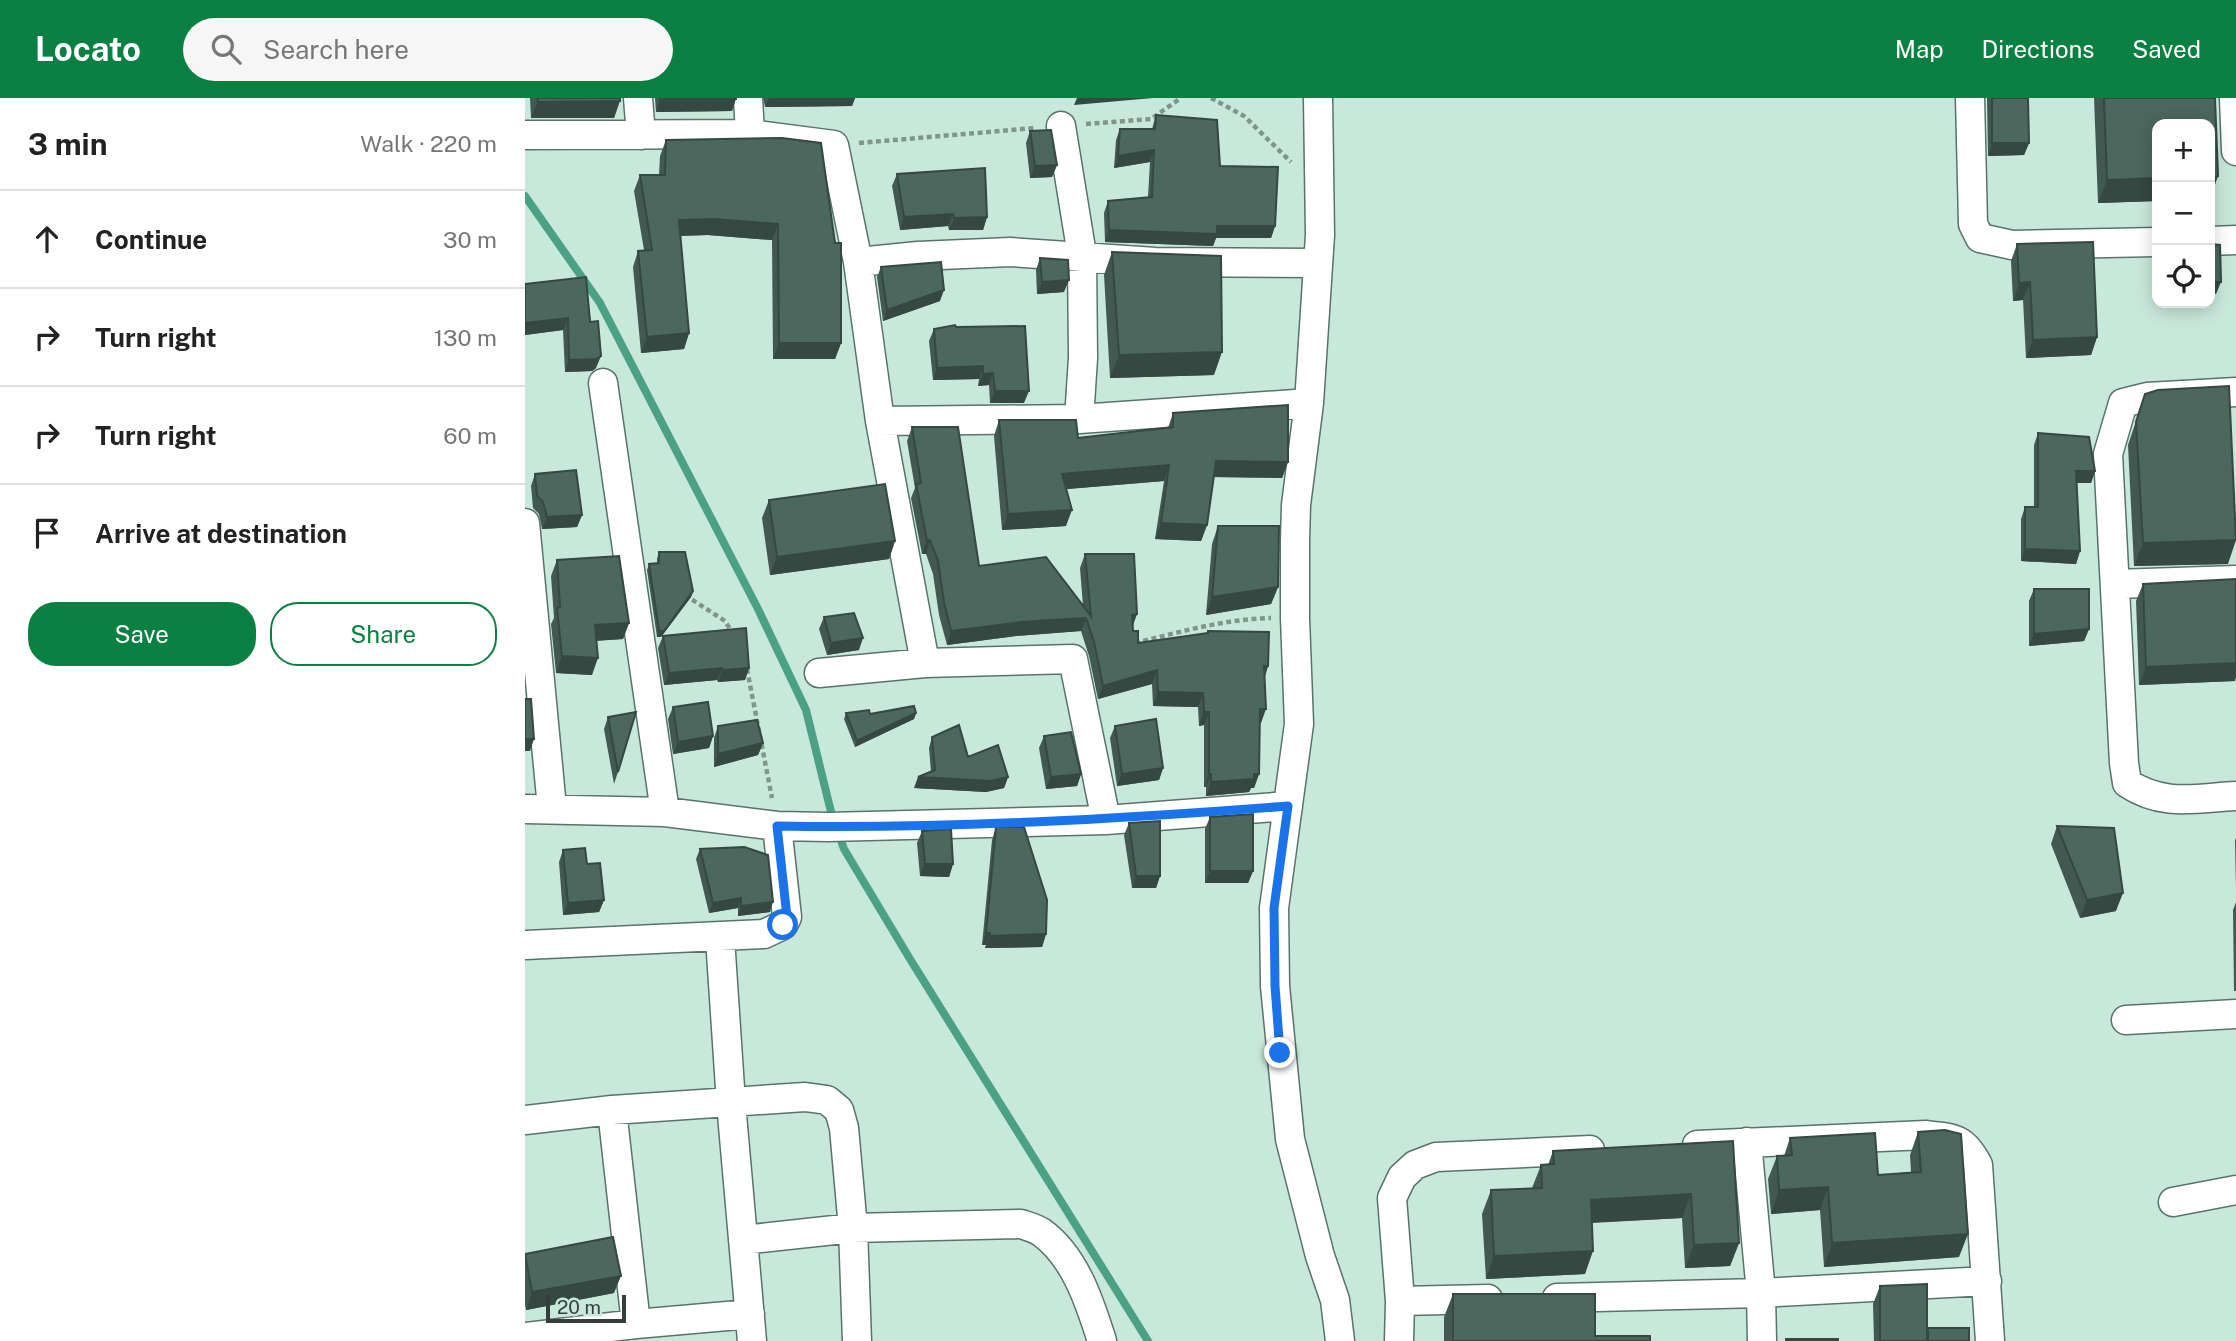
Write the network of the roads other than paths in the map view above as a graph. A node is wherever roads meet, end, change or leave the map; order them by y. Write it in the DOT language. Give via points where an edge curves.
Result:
graph roads {
  1 [pos="638,98"];
  2 [pos="748,98"];
  3 [pos="1318,98"];
  4 [pos="1970,98"];
  5 [pos="2234,98"];
  6 [pos="1061,126"];
  7 [pos="750,134"];
  8 [pos="525,135"];
  9 [pos="641,135"];
  10 [pos="2236,151"];
  11 [pos="2236,240"];
  12 [pos="2215,241"];
  13 [pos="2152,242"];
  14 [pos="1081,255"];
  15 [pos="858,262"];
  16 [pos="1318,263"];
  17 [pos="603,383"];
  18 [pos="2236,392"];
  19 [pos="1309,403"];
  20 [pos="1079,419"];
  21 [pos="880,421"];
  22 [pos="525,523"];
  23 [pos="2236,580"];
  24 [pos="2115,584"];
  25 [pos="925,663"];
  26 [pos="819,673"];
  27 [pos="2236,796"];
  28 [pos="1288,806"];
  29 [pos="538,809"];
  30 [pos="664,812"];
  31 [pos="1106,820"];
  32 [pos="777,826"];
  33 [pos="720,938"];
  34 [pos="525,945"];
  35 [pos="2236,1014"];
  36 [pos="2126,1020"];
  37 [pos="731,1103"];
  38 [pos="612,1110"];
  39 [pos="525,1120"];
  40 [pos="1748,1142"];
  41 [pos="1664,1147"];
  42 [pos="1623,1149"];
  43 [pos="2236,1190"];
  44 [pos="2173,1202"];
  45 [pos="853,1228"];
  46 [pos="743,1240"];
  47 [pos="1987,1280"];
  48 [pos="1761,1293"];
  49 [pos="1400,1301"];
  50 [pos="636,1324"];
  51 [pos="751,1328"];
  52 [pos="525,1337"];
  53 [pos="857,1341"];
  54 [pos="1102,1341"];
  55 [pos="1340,1341"];
  56 [pos="1399,1341"];
  57 [pos="1762,1341"];
  58 [pos="1990,1341"];
  1 -- 9 [label="street"];
  2 -- 7 [label="street"];
  3 -- 16 [label="street"];
  4 -- 13 [label="street" via="1973,224 1980,238 2012,245"];
  5 -- 10 [label="street"];
  6 -- 14 [label="street"];
  7 -- 9 [label="street"];
  7 -- 15 [label="street" via="834,145"];
  8 -- 9 [label="street"];
  11 -- 12 [label="street"];
  14 -- 15 [label="street" via="1010,252"];
  14 -- 16 [label="street" via="1155,262"];
  14 -- 20 [label="street"];
  15 -- 21 [label="street"];
  16 -- 19 [label="street"];
  17 -- 30 [label="street"];
  18 -- 24 [label="street" via="2147,397 2123,403 2108,454"];
  19 -- 20 [label="street"];
  19 -- 28 [label="street" via="1296,505 1299,724"];
  20 -- 21 [label="street"];
  21 -- 25 [label="street"];
  22 -- 29 [label="street"];
  23 -- 24 [label="street"];
  24 -- 27 [label="street" via="2127,783 2164,799"];
  25 -- 26 [label="street"];
  25 -- 31 [label="street" via="1073,659"];
  28 -- 31 [label="street"];
  28 -- 55 [label="street" via="1274,908 1280,1053 1290,1139 1319,1256 1335,1300"];
  29 -- 30 [label="street"];
  30 -- 32 [label="street"];
  31 -- 32 [label="street"];
  32 -- 33 [label="street" via="787,917 783,925 764,934"];
  33 -- 34 [label="street"];
  33 -- 37 [label="street"];
  35 -- 36 [label="street"];
  37 -- 38 [label="street"];
  37 -- 45 [label="street" via="805,1097 827,1100 839,1110"];
  37 -- 46 [label="street"];
  38 -- 39 [label="street"];
  38 -- 50 [label="street"];
  40 -- 41 [label="street"];
  40 -- 47 [label="street" via="1926,1135 1952,1138 1968,1146 1978,1165"];
  40 -- 48 [label="street"];
  42 -- 49 [label="street" via="1437,1157 1415,1165 1402,1177 1392,1198"];
  43 -- 44 [label="street"];
  45 -- 46 [label="street"];
  45 -- 53 [label="street"];
  45 -- 54 [label="street" via="1021,1224 1040,1231 1063,1253 1090,1302"];
  46 -- 51 [label="street"];
  47 -- 48 [label="street"];
  47 -- 58 [label="street"];
  48 -- 49 [label="street"];
  48 -- 57 [label="street"];
  49 -- 56 [label="street"];
  50 -- 51 [label="street"];
  50 -- 52 [label="street"];
}
